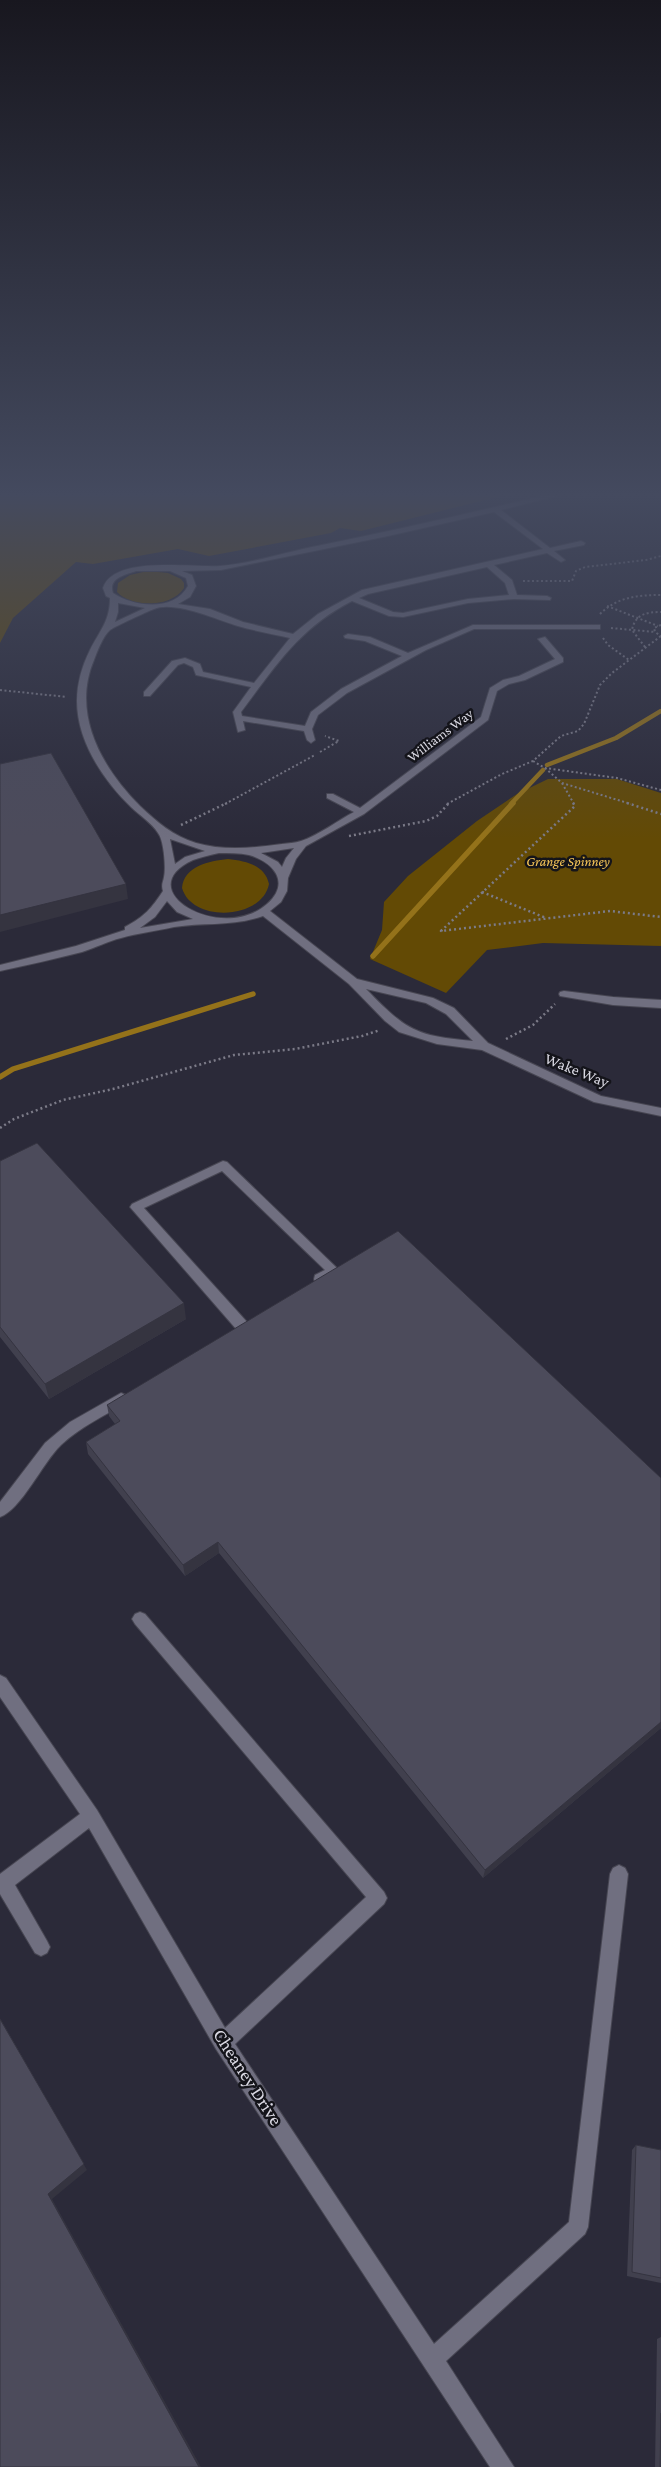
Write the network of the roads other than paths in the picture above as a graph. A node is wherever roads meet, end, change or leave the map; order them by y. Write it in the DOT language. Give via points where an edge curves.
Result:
graph roads {
  1 [pos="116,608"];
  2 [pos="151,608"];
  3 [pos="190,608"];
  4 [pos="206,608"];
  5 [pos="333,608"];
  6 [pos="377,608"];
  7 [pos="437,608"];
  8 [pos="207,611"];
  9 [pos="597,627"];
  10 [pos="109,628"];
  11 [pos="296,636"];
  12 [pos="348,636"];
  13 [pos="542,639"];
  14 [pos="408,656"];
  15 [pos="257,686"];
  16 [pos="147,694"];
  17 [pos="238,718"];
  18 [pos="308,729"];
  19 [pos="241,730"];
  20 [pos="311,740"];
  21 [pos="330,796"];
  22 [pos="362,812"];
  23 [pos="163,832"];
  24 [pos="303,844"];
  25 [pos="218,850"];
  26 [pos="247,852"];
  27 [pos="169,873"];
  28 [pos="284,876"];
  29 [pos="166,893"];
  30 [pos="264,912"];
  31 [pos="211,921"];
  32 [pos="118,935"];
  33 [pos="0,968"];
  34 [pos="353,982"];
  35 [pos="564,994"];
  36 [pos="661,1004"];
  37 [pos="484,1046"];
  38 [pos="661,1112"];
  39 [pos="311,1284"];
  40 [pos="257,1316"];
  41 [pos="132,1392"];
  42 [pos="0,1511"];
  43 [pos="140,1619"];
  44 [pos="0,1682"];
  45 [pos="91,1816"];
  46 [pos="619,1874"];
  47 [pos="2,1884"];
  48 [pos="40,1947"];
  49 [pos="223,2042"];
  50 [pos="433,2359"];
  51 [pos="503,2467"];
  1 -- 10 [label="street"];
  2 -- 10 [label="street"];
  3 -- 8 [label="street"];
  4 -- 8 [label="street"];
  5 -- 11 [label="street"];
  6 -- 7 [label="street" via="403,615"];
  8 -- 11 [label="street" via="240,624"];
  9 -- 14 [label="street" via="473,627"];
  10 -- 23 [label="street" via="86,668 83,717 92,748 109,777"];
  11 -- 15 [label="street"];
  12 -- 14 [label="street" via="366,639"];
  13 -- 22 [label="street, Williams Way" via="560,660 493,690 485,718"];
  14 -- 18 [label="street" via="344,691 314,714"];
  15 -- 16 [label="street" via="210,677 199,673 197,666 185,660 175,663"];
  15 -- 17 [label="street" via="237,712"];
  17 -- 18 [label="street"];
  17 -- 19 [label="street"];
  18 -- 20 [label="street"];
  21 -- 22 [label="street"];
  22 -- 24 [label="street, Williams Way"];
  23 -- 25 [label="street" via="186,843"];
  23 -- 27 [label="street" via="170,859"];
  24 -- 26 [label="street, Williams Way"];
  24 -- 28 [label="street, Williams Way" via="291,858"];
  25 -- 26 [label="street"];
  25 -- 27 [label="street" via="190,857"];
  26 -- 28 [label="street" via="264,857"];
  27 -- 29 [label="street"];
  28 -- 30 [label="street" via="284,889 278,901"];
  29 -- 31 [label="street" via="170,902 180,910"];
  29 -- 32 [label="street" via="161,905 149,918"];
  30 -- 31 [label="street" via="248,918"];
  30 -- 34 [label="street, Wake Way"];
  31 -- 32 [label="street" via="180,923"];
  32 -- 33 [label="street" via="79,949"];
  34 -- 37 [label="street, Wake Way" via="428,1000 450,1011"];
  34 -- 37 [label="street, Wake Way" via="395,1024 418,1035"];
  35 -- 36 [label="street"];
  37 -- 38 [label="street, Wake Way" via="598,1099"];
  39 -- 40 [label="street" via="334,1271 223,1165 136,1207 238,1328"];
  41 -- 42 [label="street" via="81,1422 50,1447 11,1502"];
  43 -- 49 [label="street" via="378,1898"];
  44 -- 45 [label="street, Cheaney Drive"];
  45 -- 47 [label="street"];
  45 -- 49 [label="street, Cheaney Drive"];
  46 -- 50 [label="street" via="578,2227"];
  47 -- 48 [label="street"];
  49 -- 50 [label="street, Cheaney Drive"];
  50 -- 51 [label="street, Cheaney Drive"];
}
